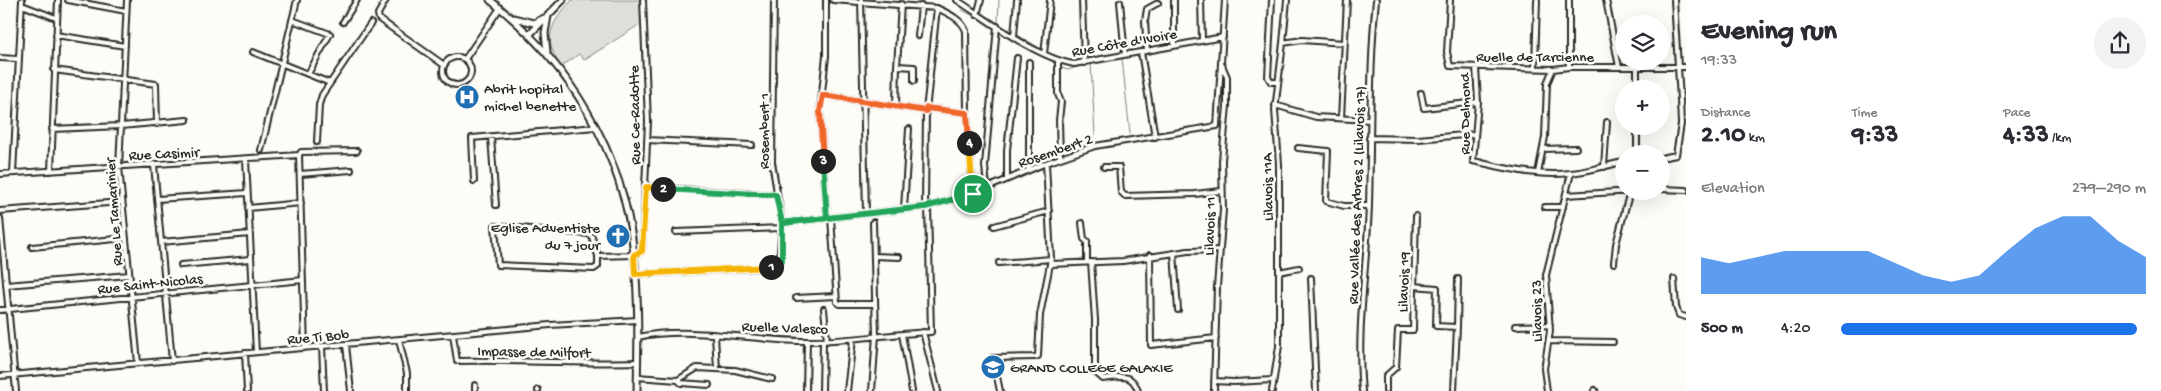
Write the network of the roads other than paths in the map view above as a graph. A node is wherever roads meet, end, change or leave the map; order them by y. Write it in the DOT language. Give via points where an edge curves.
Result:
graph roads {
  1 [pos="22,0"];
  2 [pos="58,0"];
  3 [pos="68,0"];
  4 [pos="127,0"];
  5 [pos="297,0"];
  6 [pos="357,0"];
  7 [pos="386,0"];
  8 [pos="490,0"];
  9 [pos="563,0"];
  10 [pos="643,0"];
  11 [pos="774,0"];
  12 [pos="826,0"];
  13 [pos="833,0"];
  14 [pos="959,0"];
  15 [pos="981,0"];
  16 [pos="1017,0"];
  17 [pos="1050,0"];
  18 [pos="1082,0"];
  19 [pos="1174,0"];
  20 [pos="1201,0"];
  21 [pos="1272,0"];
  22 [pos="1288,0"];
  23 [pos="1347,0"];
  24 [pos="1376,0"];
  25 [pos="1450,0"];
  26 [pos="1537,0"];
  27 [pos="1569,0"];
  28 [pos="1606,0"];
  29 [pos="1674,0"];
  30 [pos="861,1"];
  31 [pos="1225,1"];
  32 [pos="898,2"];
  33 [pos="1120,2"];
  34 [pos="1158,3"];
  35 [pos="22,5"];
  36 [pos="921,6"];
  37 [pos="500,8"];
  38 [pos="937,8"];
  39 [pos="126,11"];
  40 [pos="978,15"];
  41 [pos="548,16"];
  42 [pos="512,17"];
  43 [pos="56,18"];
  44 [pos="292,20"];
  45 [pos="343,22"];
  46 [pos="371,23"];
  47 [pos="997,26"];
  48 [pos="56,34"];
  49 [pos="530,34"];
  50 [pos="918,36"];
  51 [pos="1014,36"];
  52 [pos="1223,38"];
  53 [pos="1202,40"];
  54 [pos="1283,43"];
  55 [pos="1344,43"];
  56 [pos="1615,43"];
  57 [pos="1174,45"];
  58 [pos="125,46"];
  59 [pos="1147,51"];
  60 [pos="253,52"];
  61 [pos="1141,52"];
  62 [pos="548,53"];
  63 [pos="1044,54"];
  64 [pos="1125,55"];
  65 [pos="0,58"];
  66 [pos="1017,58"];
  67 [pos="18,59"];
  68 [pos="465,59"];
  69 [pos="282,62"];
  70 [pos="1029,62"];
  71 [pos="1058,63"];
  72 [pos="1084,63"];
  73 [pos="1221,64"];
  74 [pos="444,65"];
  75 [pos="897,66"];
  76 [pos="1476,67"];
  77 [pos="1569,67"];
  78 [pos="1615,67"];
  79 [pos="1670,67"];
  80 [pos="1678,67"];
  81 [pos="1686,67"];
  82 [pos="1535,68"];
  83 [pos="1553,69"];
  84 [pos="54,70"];
  85 [pos="308,74"];
  86 [pos="124,81"];
  87 [pos="914,81"];
  88 [pos="1278,82"];
  89 [pos="330,83"];
  90 [pos="1421,93"];
  91 [pos="823,95"];
  92 [pos="863,102"];
  93 [pos="1478,102"];
  94 [pos="1276,105"];
  95 [pos="896,106"];
  96 [pos="926,109"];
  97 [pos="967,113"];
  98 [pos="1341,118"];
  99 [pos="187,120"];
  100 [pos="1370,120"];
  101 [pos="1607,122"];
  102 [pos="157,124"];
  103 [pos="121,126"];
  104 [pos="1217,126"];
  105 [pos="1225,126"];
  106 [pos="596,127"];
  107 [pos="52,129"];
  108 [pos="909,129"];
  109 [pos="1475,134"];
  110 [pos="1155,136"];
  111 [pos="491,137"];
  112 [pos="1369,138"];
  113 [pos="647,140"];
  114 [pos="317,142"];
  115 [pos="752,145"];
  116 [pos="1298,148"];
  117 [pos="1576,148"];
  118 [pos="1543,149"];
  119 [pos="261,150"];
  120 [pos="357,150"];
  121 [pos="298,155"];
  122 [pos="1670,156"];
  123 [pos="1060,158"];
  124 [pos="246,160"];
  125 [pos="1046,163"];
  126 [pos="1615,164"];
  127 [pos="154,165"];
  128 [pos="118,167"];
  129 [pos="1104,167"];
  130 [pos="1604,167"];
  131 [pos="351,170"];
  132 [pos="1029,170"];
  133 [pos="51,171"];
  134 [pos="13,173"];
  135 [pos="1538,173"];
  136 [pos="1571,173"];
  137 [pos="0,174"];
  138 [pos="300,174"];
  139 [pos="1007,179"];
  140 [pos="474,180"];
  141 [pos="646,187"];
  142 [pos="987,188"];
  143 [pos="1670,190"];
  144 [pos="1686,190"];
  145 [pos="1221,191"];
  146 [pos="1615,192"];
  147 [pos="247,193"];
  148 [pos="973,194"];
  149 [pos="776,195"];
  150 [pos="1566,195"];
  151 [pos="157,199"];
  152 [pos="1629,200"];
  153 [pos="122,202"];
  154 [pos="301,203"];
  155 [pos="496,206"];
  156 [pos="927,206"];
  157 [pos="1369,206"];
  158 [pos="1545,206"];
  159 [pos="1563,207"];
  160 [pos="248,208"];
  161 [pos="904,209"];
  162 [pos="0,211"];
  163 [pos="1049,211"];
  164 [pos="866,213"];
  165 [pos="1416,216"];
  166 [pos="0,218"];
  167 [pos="829,218"];
  168 [pos="873,222"];
  169 [pos="1082,223"];
  170 [pos="782,226"];
  171 [pos="994,226"];
  172 [pos="676,232"];
  173 [pos="250,234"];
  174 [pos="126,238"];
  175 [pos="161,242"];
  176 [pos="32,247"];
  177 [pos="1219,250"];
  178 [pos="1174,253"];
  179 [pos="634,255"];
  180 [pos="598,256"];
  181 [pos="874,256"];
  182 [pos="1150,256"];
  183 [pos="899,257"];
  184 [pos="251,260"];
  185 [pos="1051,262"];
  186 [pos="1089,262"];
  187 [pos="1000,263"];
  188 [pos="1614,263"];
  189 [pos="181,266"];
  190 [pos="1300,268"];
  191 [pos="1278,272"];
  192 [pos="635,274"];
  193 [pos="129,275"];
  194 [pos="1311,278"];
  195 [pos="1458,279"];
  196 [pos="1674,279"];
  197 [pos="303,280"];
  198 [pos="251,284"];
  199 [pos="6,285"];
  200 [pos="1414,286"];
  201 [pos="0,291"];
  202 [pos="7,291"];
  203 [pos="166,293"];
  204 [pos="131,296"];
  205 [pos="836,296"];
  206 [pos="796,298"];
  207 [pos="875,304"];
  208 [pos="8,308"];
  209 [pos="824,309"];
  210 [pos="0,310"];
  211 [pos="1178,310"];
  212 [pos="1686,317"];
  213 [pos="638,320"];
  214 [pos="1550,325"];
  215 [pos="1515,326"];
  216 [pos="1457,327"];
  217 [pos="924,332"];
  218 [pos="902,334"];
  219 [pos="453,335"];
  220 [pos="715,336"];
  221 [pos="876,336"];
  222 [pos="638,337"];
  223 [pos="1216,338"];
  224 [pos="853,339"];
  225 [pos="399,340"];
  226 [pos="807,341"];
  227 [pos="825,341"];
  228 [pos="1549,341"];
  229 [pos="1613,342"];
  230 [pos="346,345"];
  231 [pos="322,347"];
  232 [pos="305,348"];
  233 [pos="256,352"];
  234 [pos="245,353"];
  235 [pos="172,361"];
  236 [pos="638,362"];
  237 [pos="138,363"];
  238 [pos="717,369"];
  239 [pos="14,375"];
  240 [pos="0,376"];
  241 [pos="638,376"];
  242 [pos="772,379"];
  243 [pos="678,380"];
  244 [pos="1273,380"];
  245 [pos="1214,381"];
  246 [pos="709,384"];
  247 [pos="475,385"];
  248 [pos="16,391"];
  249 [pos="247,391"];
  250 [pos="324,391"];
  251 [pos="351,391"];
  252 [pos="407,391"];
  253 [pos="475,391"];
  254 [pos="637,391"];
  255 [pos="806,391"];
  256 [pos="822,391"];
  257 [pos="847,391"];
  258 [pos="872,391"];
  259 [pos="912,391"];
  260 [pos="938,391"];
  261 [pos="1000,391"];
  262 [pos="1138,391"];
  263 [pos="1214,391"];
  264 [pos="1272,391"];
  265 [pos="1316,391"];
  266 [pos="1362,391"];
  267 [pos="1386,391"];
  268 [pos="1454,391"];
  269 [pos="1547,391"];
  1 -- 35 [label="street"];
  2 -- 43 [label="street"];
  3 -- 39 [label="street"];
  4 -- 39 [label="street, Rue Le Tamarinier"];
  5 -- 44 [label="street"];
  6 -- 45 [label="street"];
  7 -- 74 [label="street" via="378,14 379,19"];
  8 -- 37 [label="main road"];
  9 -- 41 [label="main road"];
  10 -- 113 [label="street, Rue Ce-Radotte"];
  11 -- 149 [label="street, Rosembert 1" via="772,162"];
  12 -- 91 [label="street"];
  13 -- 30 [label="street"];
  14 -- 40 [label="street, Rue Côte d'Ivoire"];
  15 -- 40 [label="street"];
  16 -- 51 [label="street"];
  17 -- 63 [label="street"];
  18 -- 72 [label="street"];
  19 -- 57 [label="street"];
  20 -- 53 [label="street"];
  21 -- 88 [label="street" via="1268,79"];
  22 -- 54 [label="street, Lilavois 11A"];
  23 -- 55 [label="street"];
  24 -- 100 [label="street, Rue Vallée des Arbres 2 (Lilavois 17)"];
  25 -- 76 [label="street, Ruelle de Tarcienne" via="1447,52 1450,66"];
  26 -- 82 [label="street"];
  27 -- 77 [label="street"];
  28 -- 56 [label="street"];
  29 -- 80 [label="street"];
  30 -- 32 [label="street"];
  30 -- 92 [label="street"];
  31 -- 52 [label="street"];
  32 -- 36 [label="street"];
  32 -- 75 [label="street"];
  33 -- 64 [label="street"];
  34 -- 59 [label="street" via="1147,10"];
  35 -- 43 [label="street"];
  35 -- 67 [label="street"];
  36 -- 38 [label="street"];
  36 -- 50 [label="street"];
  37 -- 42 [label="main road"];
  37 -- 68 [label="street"];
  38 -- 96 [label="street"];
  38 -- 97 [label="street" via="949,13 964,25 966,31"];
  39 -- 58 [label="street, Rue Le Tamarinier"];
  40 -- 47 [label="street, Rue Côte d'Ivoire"];
  41 -- 42 [label="main road" via="534,22"];
  41 -- 49 [label="main road"];
  41 -- 62 [label="main road" via="545,33"];
  42 -- 49 [label="main road"];
  43 -- 48 [label="street"];
  44 -- 69 [label="street"];
  44 -- 85 [label="street" via="330,34"];
  46 -- 89 [label="street"];
  47 -- 51 [label="street, Rue Côte d'Ivoire"];
  47 -- 142 [label="street" via="988,116"];
  48 -- 58 [label="street"];
  48 -- 84 [label="street"];
  49 -- 62 [label="main road"];
  51 -- 63 [label="street, Rue Côte d'Ivoire"];
  52 -- 53 [label="street, Rue Côte d'Ivoire"];
  52 -- 73 [label="street"];
  53 -- 57 [label="street, Rue Côte d'Ivoire"];
  54 -- 55 [label="street" via="1302,40"];
  54 -- 88 [label="street, Lilavois 11A"];
  55 -- 98 [label="street"];
  57 -- 59 [label="street, Rue Côte d'Ivoire"];
  58 -- 86 [label="street, Rue Le Tamarinier"];
  59 -- 61 [label="street, Rue Côte d'Ivoire"];
  60 -- 69 [label="street"];
  61 -- 64 [label="street, Rue Côte d'Ivoire"];
  61 -- 110 [label="street"];
  62 -- 106 [label="main road"];
  63 -- 71 [label="street, Rue Côte d'Ivoire"];
  64 -- 72 [label="street, Rue Côte d'Ivoire"];
  65 -- 67 [label="street"];
  66 -- 139 [label="street"];
  67 -- 134 [label="street"];
  68 -- 74 [label="street" via="451,58"];
  68 -- 74 [label="street" via="471,66 471,76 461,86 447,82 442,74"];
  69 -- 85 [label="street"];
  69 -- 119 [label="street"];
  70 -- 132 [label="street"];
  71 -- 72 [label="street, Rue Côte d'Ivoire"];
  71 -- 123 [label="street" via="1058,94 1062,102"];
  73 -- 104 [label="street"];
  73 -- 105 [label="street, Lilavois 11" via="1227,77"];
  75 -- 87 [label="street" via="914,67"];
  75 -- 95 [label="street"];
  76 -- 82 [label="street, Ruelle de Tarcienne"];
  76 -- 93 [label="street, Rue Delmond"];
  77 -- 78 [label="street, Ruelle de Tarcienne"];
  77 -- 83 [label="street, Ruelle de Tarcienne"];
  79 -- 80 [label="street, Ruelle de Tarcienne"];
  80 -- 81 [label="street, Ruelle de Tarcienne"];
  80 -- 122 [label="street" via="1680,124 1676,155"];
  82 -- 83 [label="street, Ruelle de Tarcienne"];
  83 -- 118 [label="street" via="1547,83"];
  84 -- 86 [label="street"];
  84 -- 107 [label="street"];
  85 -- 89 [label="street"];
  86 -- 102 [label="street" via="156,84"];
  86 -- 103 [label="street, Rue Le Tamarinier"];
  88 -- 94 [label="street, Lilavois 11A"];
  89 -- 114 [label="street" via="319,105"];
  90 -- 93 [label="street" via="1424,108"];
  91 -- 92 [label="street"];
  91 -- 167 [label="street" via="820,111"];
  92 -- 95 [label="street"];
  92 -- 164 [label="street"];
  93 -- 109 [label="street, Rue Delmond"];
  94 -- 98 [label="street" via="1298,113"];
  94 -- 191 [label="street, Lilavois 11A"];
  95 -- 96 [label="street"];
  96 -- 97 [label="street"];
  96 -- 156 [label="street"];
  97 -- 148 [label="street"];
  98 -- 100 [label="street"];
  99 -- 102 [label="street"];
  100 -- 112 [label="street, Rue Vallée des Arbres 2 (Lilavois 17)"];
  101 -- 130 [label="street"];
  102 -- 103 [label="street"];
  103 -- 107 [label="street"];
  103 -- 128 [label="street, Rue Le Tamarinier"];
  104 -- 105 [label="street, Rosembert 2"];
  104 -- 110 [label="street, Rosembert 2"];
  105 -- 145 [label="street, Lilavois 11"];
  106 -- 111 [label="street"];
  106 -- 179 [label="main road" via="621,189"];
  107 -- 133 [label="street"];
  108 -- 161 [label="street"];
  109 -- 112 [label="street" via="1418,139"];
  109 -- 135 [label="street, Rue Delmond" via="1473,161"];
  110 -- 123 [label="street, Rosembert 2" via="1095,146"];
  111 -- 140 [label="street" via="472,138"];
  111 -- 155 [label="street"];
  112 -- 157 [label="street, Rue Vallée des Arbres 2 (Lilavois 17)"];
  113 -- 115 [label="street"];
  113 -- 141 [label="street, Rue Ce-Radotte"];
  116 -- 157 [label="street" via="1328,151 1326,201 1344,206"];
  117 -- 118 [label="street"];
  118 -- 135 [label="street"];
  120 -- 121 [label="street, Rue Casimir" via="301,152"];
  121 -- 124 [label="street, Rue Casimir"];
  121 -- 138 [label="street"];
  123 -- 125 [label="street, Rosembert 2"];
  124 -- 127 [label="street, Rue Casimir"];
  124 -- 147 [label="street"];
  125 -- 132 [label="street, Rosembert 2"];
  125 -- 163 [label="street"];
  126 -- 130 [label="street, Rue Delmond"];
  127 -- 128 [label="street, Rue Casimir"];
  127 -- 151 [label="street"];
  128 -- 133 [label="street, Rue Casimir"];
  128 -- 153 [label="street, Rue Le Tamarinier"];
  129 -- 145 [label="street" via="1119,167 1125,196"];
  130 -- 136 [label="street, Rue Delmond"];
  131 -- 138 [label="street"];
  132 -- 139 [label="street, Rosembert 2"];
  133 -- 134 [label="street, Rue Casimir"];
  134 -- 137 [label="street, Rue Casimir"];
  135 -- 136 [label="street, Rue Delmond"];
  136 -- 150 [label="street, Lilavois 23"];
  138 -- 154 [label="street"];
  139 -- 142 [label="street, Rosembert 2"];
  141 -- 149 [label="street"];
  141 -- 179 [label="street, Rue Ce-Radotte" via="642,251"];
  142 -- 148 [label="street, Rosembert 2"];
  143 -- 144 [label="street"];
  145 -- 177 [label="street, Lilavois 11" via="1223,210"];
  146 -- 150 [label="street"];
  147 -- 151 [label="street"];
  147 -- 160 [label="street"];
  148 -- 156 [label="street, Rosembert 2"];
  149 -- 170 [label="street, Rosembert 1"];
  150 -- 159 [label="street, Lilavois 23"];
  151 -- 175 [label="street"];
  152 -- 188 [label="street" via="1616,244"];
  153 -- 162 [label="street"];
  153 -- 174 [label="street, Rue Le Tamarinier"];
  154 -- 160 [label="street"];
  154 -- 197 [label="street"];
  156 -- 161 [label="street, Rosembert 2"];
  156 -- 217 [label="street, Ruelle Valesco" via="930,332"];
  157 -- 266 [label="street, Rue Vallée des Arbres 2 (Lilavois 17)" via="1364,250"];
  158 -- 159 [label="street"];
  159 -- 214 [label="street, Lilavois 23" via="1546,275"];
  160 -- 173 [label="street"];
  161 -- 164 [label="street, Rosembert 2"];
  163 -- 171 [label="street"];
  163 -- 185 [label="street"];
  164 -- 167 [label="street, Rosembert 2"];
  165 -- 200 [label="street, Lilavois 19"];
  166 -- 199 [label="street"];
  167 -- 170 [label="street, Rosembert 2"];
  167 -- 205 [label="street"];
  168 -- 181 [label="street"];
  169 -- 186 [label="street"];
  170 -- 172 [label="street, Rosembert 2"];
  170 -- 192 [label="street, Rosembert 1" via="779,267"];
  173 -- 175 [label="street"];
  173 -- 184 [label="street"];
  174 -- 176 [label="street"];
  174 -- 193 [label="street, Rue Le Tamarinier"];
  175 -- 203 [label="street"];
  177 -- 178 [label="street"];
  177 -- 223 [label="street, Lilavois 11"];
  178 -- 182 [label="street"];
  178 -- 211 [label="street"];
  179 -- 180 [label="street"];
  179 -- 192 [label="main road"];
  180 -- 180 [label="street" via="589,234 495,226 498,265 594,270 598,266"];
  181 -- 183 [label="street"];
  181 -- 207 [label="street"];
  182 -- 186 [label="street"];
  182 -- 223 [label="street" via="1150,345"];
  184 -- 189 [label="street"];
  184 -- 198 [label="street"];
  185 -- 186 [label="street"];
  185 -- 187 [label="street"];
  185 -- 261 [label="street" via="1040,315 1038,356 993,358"];
  186 -- 262 [label="street" via="1095,320 1095,372 1103,379 1131,378"];
  190 -- 191 [label="street"];
  191 -- 244 [label="street, Lilavois 11A" via="1279,346"];
  192 -- 213 [label="main road"];
  193 -- 199 [label="street"];
  193 -- 204 [label="street, Rue Le Tamarinier"];
  194 -- 265 [label="street"];
  195 -- 216 [label="street"];
  196 -- 212 [label="street" via="1676,308 1679,315"];
  197 -- 198 [label="street, Rue Saint-Nicolas"];
  197 -- 232 [label="street"];
  198 -- 203 [label="street, Rue Saint-Nicolas"];
  198 -- 233 [label="street"];
  199 -- 202 [label="street"];
  200 -- 216 [label="street" via="1437,288 1436,326"];
  200 -- 267 [label="street, Lilavois 19" via="1413,330 1398,330 1396,367 1386,376"];
  201 -- 202 [label="street"];
  202 -- 208 [label="street"];
  203 -- 204 [label="street, Rue Saint-Nicolas"];
  203 -- 235 [label="street"];
  204 -- 208 [label="street, Rue Saint-Nicolas"];
  204 -- 237 [label="street, Rue Le Tamarinier"];
  205 -- 206 [label="street"];
  205 -- 207 [label="street" via="840,304"];
  207 -- 221 [label="street"];
  208 -- 210 [label="street, Rue Saint-Nicolas"];
  208 -- 239 [label="street"];
  209 -- 227 [label="street"];
  213 -- 219 [label="street, Rue Ti Bob"];
  213 -- 222 [label="main road"];
  214 -- 215 [label="street"];
  214 -- 228 [label="street, Lilavois 23"];
  216 -- 268 [label="street"];
  217 -- 218 [label="street, Ruelle Valesco"];
  217 -- 260 [label="street"];
  218 -- 221 [label="street, Ruelle Valesco"];
  218 -- 259 [label="street"];
  219 -- 225 [label="street, Rue Ti Bob"];
  219 -- 236 [label="street, Impasse de Milfort" via="457,361"];
  220 -- 222 [label="street, Ruelle Valesco" via="651,334"];
  220 -- 226 [label="street, Ruelle Valesco"];
  220 -- 238 [label="street"];
  221 -- 224 [label="street, Ruelle Valesco"];
  221 -- 258 [label="street"];
  222 -- 236 [label="main road"];
  223 -- 245 [label="street, Lilavois 11"];
  224 -- 227 [label="street, Ruelle Valesco"];
  224 -- 257 [label="street"];
  225 -- 230 [label="street, Rue Ti Bob"];
  225 -- 252 [label="street" via="407,373"];
  226 -- 227 [label="street, Ruelle Valesco"];
  226 -- 255 [label="street"];
  227 -- 256 [label="street"];
  228 -- 229 [label="street"];
  228 -- 269 [label="street, Lilavois 23" via="1544,369"];
  230 -- 231 [label="street, Rue Ti Bob"];
  230 -- 251 [label="street"];
  231 -- 232 [label="street, Rue Ti Bob"];
  231 -- 250 [label="street"];
  232 -- 233 [label="street, Rue Ti Bob"];
  233 -- 234 [label="street, Rue Ti Bob"];
  234 -- 235 [label="street, Rue Ti Bob"];
  234 -- 249 [label="street"];
  235 -- 237 [label="street, Rue Ti Bob"];
  236 -- 241 [label="main road"];
  237 -- 239 [label="street, Rue Ti Bob"];
  238 -- 242 [label="street" via="750,372"];
  238 -- 243 [label="street" via="697,368"];
  239 -- 240 [label="street, Rue Ti Bob"];
  239 -- 248 [label="street"];
  241 -- 243 [label="street"];
  241 -- 254 [label="main road"];
  243 -- 246 [label="street" via="681,383"];
  244 -- 245 [label="street"];
  244 -- 264 [label="street, Lilavois 11A"];
  245 -- 263 [label="street, Lilavois 11"];
  247 -- 253 [label="street"];
}
